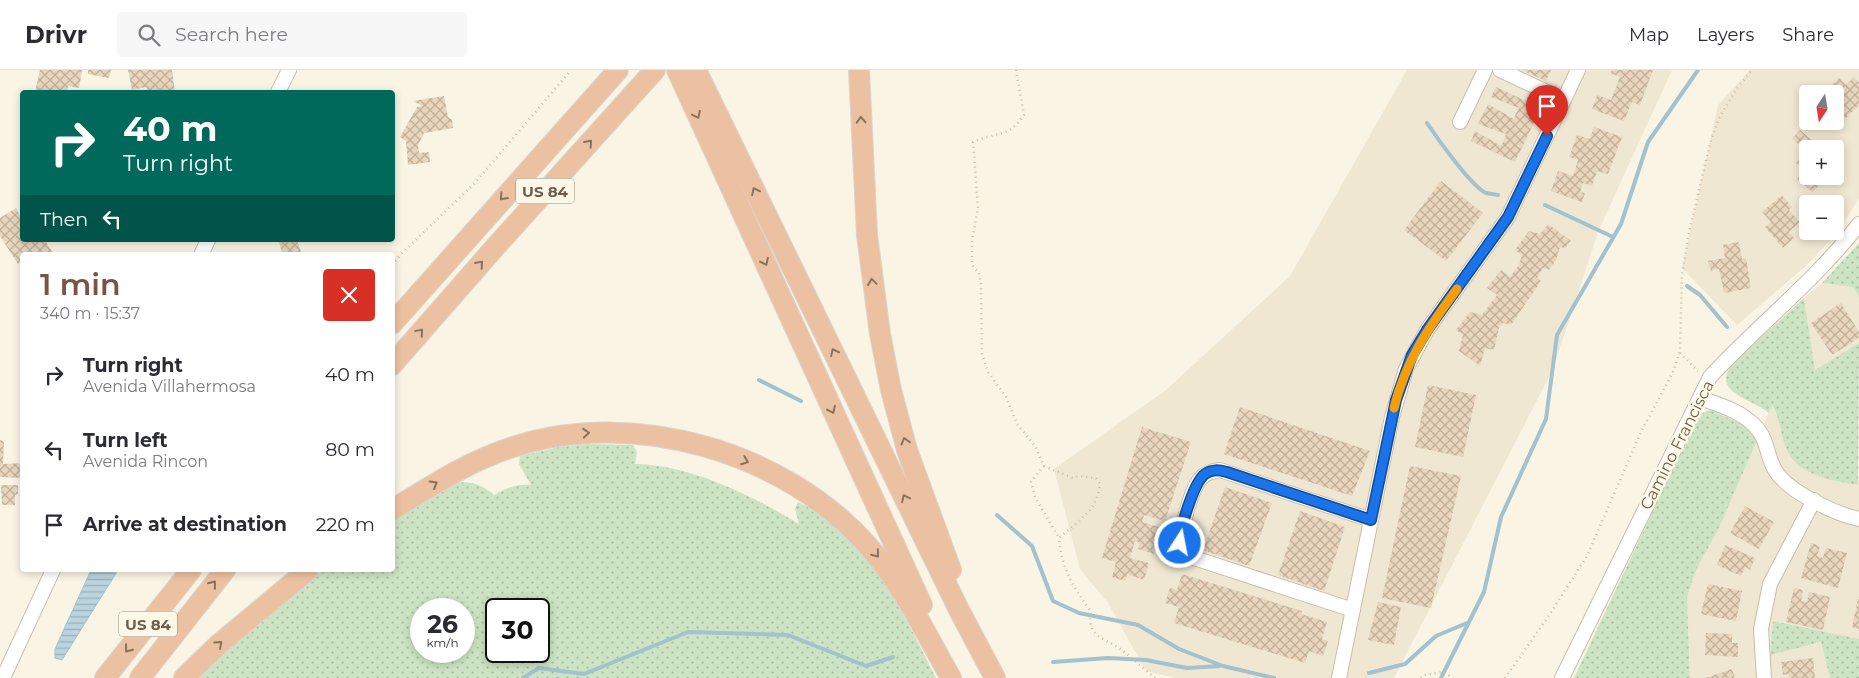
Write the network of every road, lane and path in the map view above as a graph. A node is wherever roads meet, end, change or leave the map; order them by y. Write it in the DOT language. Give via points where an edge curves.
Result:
graph roads {
  1 [pos="289,70"];
  2 [pos="571,70"];
  3 [pos="618,70"];
  4 [pos="677,70"];
  5 [pos="696,70"];
  6 [pos="859,70"];
  7 [pos="1016,70"];
  8 [pos="1485,70"];
  9 [pos="1500,70"];
  10 [pos="1578,70"];
  11 [pos="1752,70"];
  12 [pos="650,76"];
  13 [pos="279,90"];
  14 [pos="1564,100"];
  15 [pos="1460,122"];
  16 [pos="1859,224"];
  17 [pos="395,261"];
  18 [pos="395,321"];
  19 [pos="1680,353"];
  20 [pos="395,362"];
  21 [pos="1708,381"];
  22 [pos="1700,398"];
  23 [pos="1044,466"];
  24 [pos="1814,500"];
  25 [pos="395,508"];
  26 [pos="1371,520"];
  27 [pos="1859,520"];
  28 [pos="1060,538"];
  29 [pos="52,572"];
  30 [pos="188,572"];
  31 [pos="223,572"];
  32 [pos="306,572"];
  33 [pos="1353,610"];
  34 [pos="982,651"];
  35 [pos="3,678"];
  36 [pos="105,678"];
  37 [pos="140,678"];
  38 [pos="184,678"];
  39 [pos="953,678"];
  40 [pos="995,678"];
  41 [pos="1155,678"];
  42 [pos="1339,678"];
  43 [pos="1421,678"];
  44 [pos="1453,678"];
  45 [pos="1505,678"];
  46 [pos="1562,678"];
  47 [pos="1764,678"];
  1 -- 13 [label="street"];
  2 -- 17 [label="path" via="475,183"];
  3 -- 18 [label="highway, US 84, one-way"];
  4 -- 39 [label="highway, one-way"];
  34 -- 5 [label="highway, one-way" via="959,610"];
  34 -- 6 [label="highway, one-way" via="907,450 891,390 870,267"];
  7 -- 23 [label="path" via="1024,115 1006,133 985,136 974,142 978,208 972,241 972,265 979,273 981,284 982,354 988,372 1006,397 1018,424 1035,446"];
  8 -- 15 [label="street"];
  9 -- 14 [label="street"];
  10 -- 14 [label="street"];
  11 -- 19 [label="path" via="1719,118 1710,144 1682,275"];
  20 -- 12 [label="highway, US 84, one-way"];
  14 -- 26 [label="street" via="1508,217 1412,355 1396,400"];
  16 -- 21 [label="street, Camino Francisca" via="1813,278 1744,340"];
  19 -- 21 [label="path"];
  19 -- 45 [label="path" via="1674,372 1641,432 1587,556"];
  21 -- 22 [label="street, Camino Francisca"];
  22 -- 24 [label="street" via="1740,413 1756,426 1766,440 1774,469 1786,483"];
  22 -- 46 [label="street, Camino Francisca"];
  23 -- 28 [label="path" via="1031,482 1035,496"];
  23 -- 28 [label="path" via="1073,478 1096,478 1100,484 1091,510"];
  24 -- 27 [label="street"];
  24 -- 47 [label="street" via="1770,584 1761,629"];
  25 -- 39 [label="highway, one-way" via="483,458 545,439 571,434 619,432 690,442 752,463 810,496 842,521 888,569"];
  26 -- 33 [label="street"];
  26 -- 33 [label="street" via="1220,470 1207,473 1199,480 1181,531 1182,549 1194,558"];
  28 -- 41 [label="path" via="1061,559 1091,612 1089,621 1096,633"];
  29 -- 35 [label="street"];
  30 -- 36 [label="highway, US 84, one-way"];
  37 -- 31 [label="highway, US 84, one-way"];
  38 -- 32 [label="highway, one-way" via="218,645"];
  33 -- 42 [label="street"];
  34 -- 40 [label="highway"];
  43 -- 44 [label="path" via="1444,672"];
}
